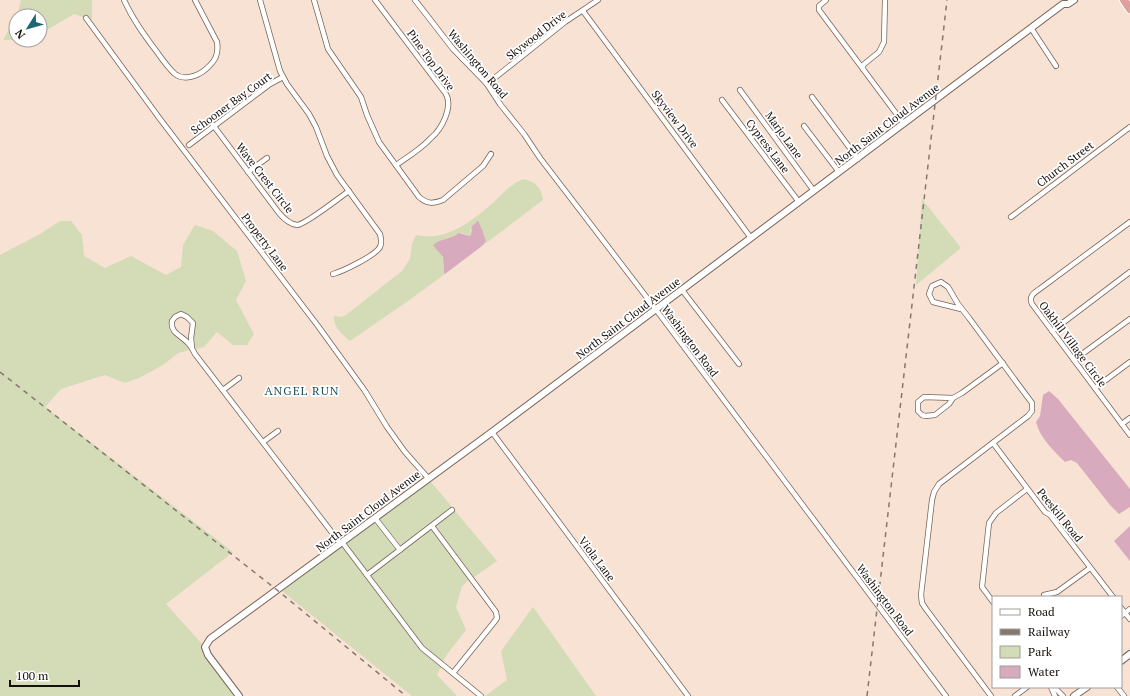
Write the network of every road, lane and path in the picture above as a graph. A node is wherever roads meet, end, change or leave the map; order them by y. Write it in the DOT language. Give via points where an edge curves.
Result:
graph roads {
  1 [pos="124,0"];
  2 [pos="195,0"];
  3 [pos="260,0"];
  4 [pos="314,0"];
  5 [pos="376,0"];
  6 [pos="415,0"];
  7 [pos="598,0"];
  8 [pos="826,0"];
  9 [pos="885,0"];
  10 [pos="1074,0"];
  11 [pos="1124,0"];
  12 [pos="1064,2"];
  13 [pos="1130,8"];
  14 [pos="583,11"];
  15 [pos="86,18"];
  16 [pos="1031,28"];
  17 [pos="1056,66"];
  18 [pos="863,69"];
  19 [pos="283,77"];
  20 [pos="487,84"];
  21 [pos="740,90"];
  22 [pos="812,97"];
  23 [pos="722,100"];
  24 [pos="904,124"];
  25 [pos="213,125"];
  26 [pos="804,126"];
  27 [pos="1130,127"];
  28 [pos="189,144"];
  29 [pos="491,154"];
  30 [pos="267,158"];
  31 [pos="858,159"];
  32 [pos="396,165"];
  33 [pos="248,172"];
  34 [pos="839,172"];
  35 [pos="349,191"];
  36 [pos="814,191"];
  37 [pos="799,202"];
  38 [pos="1010,217"];
  39 [pos="1130,222"];
  40 [pos="751,238"];
  41 [pos="1130,272"];
  42 [pos="334,274"];
  43 [pos="682,290"];
  44 [pos="961,309"];
  45 [pos="655,310"];
  46 [pos="1130,319"];
  47 [pos="1052,331"];
  48 [pos="192,348"];
  49 [pos="1074,360"];
  50 [pos="1130,362"];
  51 [pos="1003,363"];
  52 [pos="739,364"];
  53 [pos="239,378"];
  54 [pos="1095,388"];
  55 [pos="223,390"];
  56 [pos="953,398"];
  57 [pos="1130,418"];
  58 [pos="1122,424"];
  59 [pos="278,431"];
  60 [pos="492,432"];
  61 [pos="1130,435"];
  62 [pos="263,442"];
  63 [pos="994,443"];
  64 [pos="428,478"];
  65 [pos="1027,489"];
  66 [pos="452,510"];
  67 [pos="375,518"];
  68 [pos="432,526"];
  69 [pos="341,543"];
  70 [pos="400,550"];
  71 [pos="1090,568"];
  72 [pos="367,575"];
  73 [pos="1044,595"];
  74 [pos="1112,596"];
  75 [pos="992,601"];
  76 [pos="1130,610"];
  77 [pos="1123,615"];
  78 [pos="1130,620"];
  79 [pos="1130,654"];
  80 [pos="1122,660"];
  81 [pos="453,673"];
  82 [pos="1026,688"];
  83 [pos="1055,688"];
  84 [pos="1086,688"];
  85 [pos="1118,688"];
  86 [pos="239,696"];
  87 [pos="481,696"];
  88 [pos="688,696"];
  89 [pos="946,696"];
  90 [pos="991,696"];
  91 [pos="1015,696"];
  92 [pos="1063,696"];
  93 [pos="1074,696"];
  94 [pos="1124,696"];
  1 -- 2 [label="street" via="135,22 165,63 175,74 193,77 216,59 218,50 217,42"];
  3 -- 19 [label="street"];
  4 -- 32 [label="street" via="328,49 361,97 375,136"];
  5 -- 32 [label="street, Pine Top Drive" via="446,94 449,103 447,114 431,139"];
  6 -- 20 [label="street, Washington Road" via="453,49"];
  7 -- 14 [label="street, Skywood Drive"];
  8 -- 18 [label="street" via="819,6 819,10"];
  9 -- 18 [label="street" via="884,42 879,52 863,65"];
  10 -- 12 [label="street, North Saint Cloud Avenue" via="1068,4"];
  11 -- 13 [label="highway"];
  12 -- 16 [label="street, North Saint Cloud Avenue"];
  14 -- 20 [label="street, Skywood Drive" via="565,22"];
  14 -- 40 [label="street, Skyview Drive"];
  15 -- 64 [label="street, Property Lane" via="318,326 405,452"];
  16 -- 17 [label="street"];
  16 -- 24 [label="street, North Saint Cloud Avenue"];
  18 -- 24 [label="street"];
  19 -- 25 [label="street, Schooner Bay Court"];
  19 -- 35 [label="street" via="309,114 333,167"];
  20 -- 45 [label="street, Washington Road"];
  21 -- 36 [label="street, Marjo Lane"];
  22 -- 31 [label="street"];
  23 -- 37 [label="street, Cypress Lane"];
  24 -- 31 [label="street, North Saint Cloud Avenue"];
  25 -- 28 [label="street, Schooner Bay Court"];
  25 -- 33 [label="street, Wave Crest Circle"];
  26 -- 34 [label="street"];
  27 -- 38 [label="street, Church Street"];
  29 -- 32 [label="street" via="483,166 436,203 426,203 419,197"];
  30 -- 33 [label="street"];
  31 -- 34 [label="street, North Saint Cloud Avenue"];
  33 -- 35 [label="street, Wave Crest Circle" via="287,222 296,225 302,224"];
  34 -- 36 [label="street, North Saint Cloud Avenue"];
  35 -- 42 [label="street" via="380,234 381,244 375,252 346,270"];
  36 -- 37 [label="street, North Saint Cloud Avenue"];
  37 -- 40 [label="street, North Saint Cloud Avenue"];
  39 -- 47 [label="street, Oakhill Village Circle" via="1032,295 1031,302"];
  40 -- 43 [label="street, North Saint Cloud Avenue"];
  41 -- 47 [label="street"];
  43 -- 45 [label="street, North Saint Cloud Avenue"];
  43 -- 52 [label="street"];
  44 -- 44 [label="street" via="947,286 941,282 932,286 929,294 933,302"];
  44 -- 51 [label="street"];
  45 -- 60 [label="street, North Saint Cloud Avenue"];
  45 -- 89 [label="street, Washington Road"];
  46 -- 49 [label="street"];
  47 -- 49 [label="street, Oakhill Village Circle"];
  48 -- 48 [label="street" via="172,330 172,321 181,314 193,324"];
  48 -- 55 [label="street"];
  49 -- 54 [label="street, Oakhill Village Circle"];
  50 -- 54 [label="street"];
  51 -- 56 [label="street"];
  51 -- 63 [label="street" via="1032,402 1032,411"];
  53 -- 55 [label="street"];
  54 -- 58 [label="street, Oakhill Village Circle"];
  55 -- 62 [label="street"];
  56 -- 56 [label="street" via="924,397 918,402 918,411 922,415 932,416"];
  57 -- 58 [label="street"];
  58 -- 61 [label="street, Oakhill Village Circle"];
  59 -- 62 [label="street"];
  60 -- 64 [label="street, North Saint Cloud Avenue"];
  60 -- 88 [label="street, Viola Lane"];
  62 -- 69 [label="street"];
  63 -- 65 [label="street, Peeskill Road"];
  63 -- 90 [label="street" via="936,488 932,500 921,595 926,609"];
  64 -- 67 [label="street, North Saint Cloud Avenue"];
  65 -- 71 [label="street, Peeskill Road"];
  65 -- 75 [label="street" via="996,513 989,523 982,587"];
  66 -- 68 [label="street"];
  67 -- 69 [label="street, North Saint Cloud Avenue"];
  67 -- 70 [label="street"];
  68 -- 70 [label="street"];
  68 -- 81 [label="street" via="497,615 495,621"];
  69 -- 72 [label="street"];
  69 -- 86 [label="street, North Saint Cloud Avenue" via="210,639 205,647 208,655"];
  70 -- 72 [label="street"];
  71 -- 73 [label="street" via="1057,592"];
  71 -- 74 [label="street, Peeskill Road"];
  72 -- 81 [label="street" via="422,648"];
  76 -- 77 [label="street"];
  77 -- 78 [label="street"];
  79 -- 80 [label="street"];
  81 -- 87 [label="street"];
  82 -- 91 [label="street"];
  83 -- 92 [label="street"];
  84 -- 93 [label="street"];
  85 -- 94 [label="street"];
}
